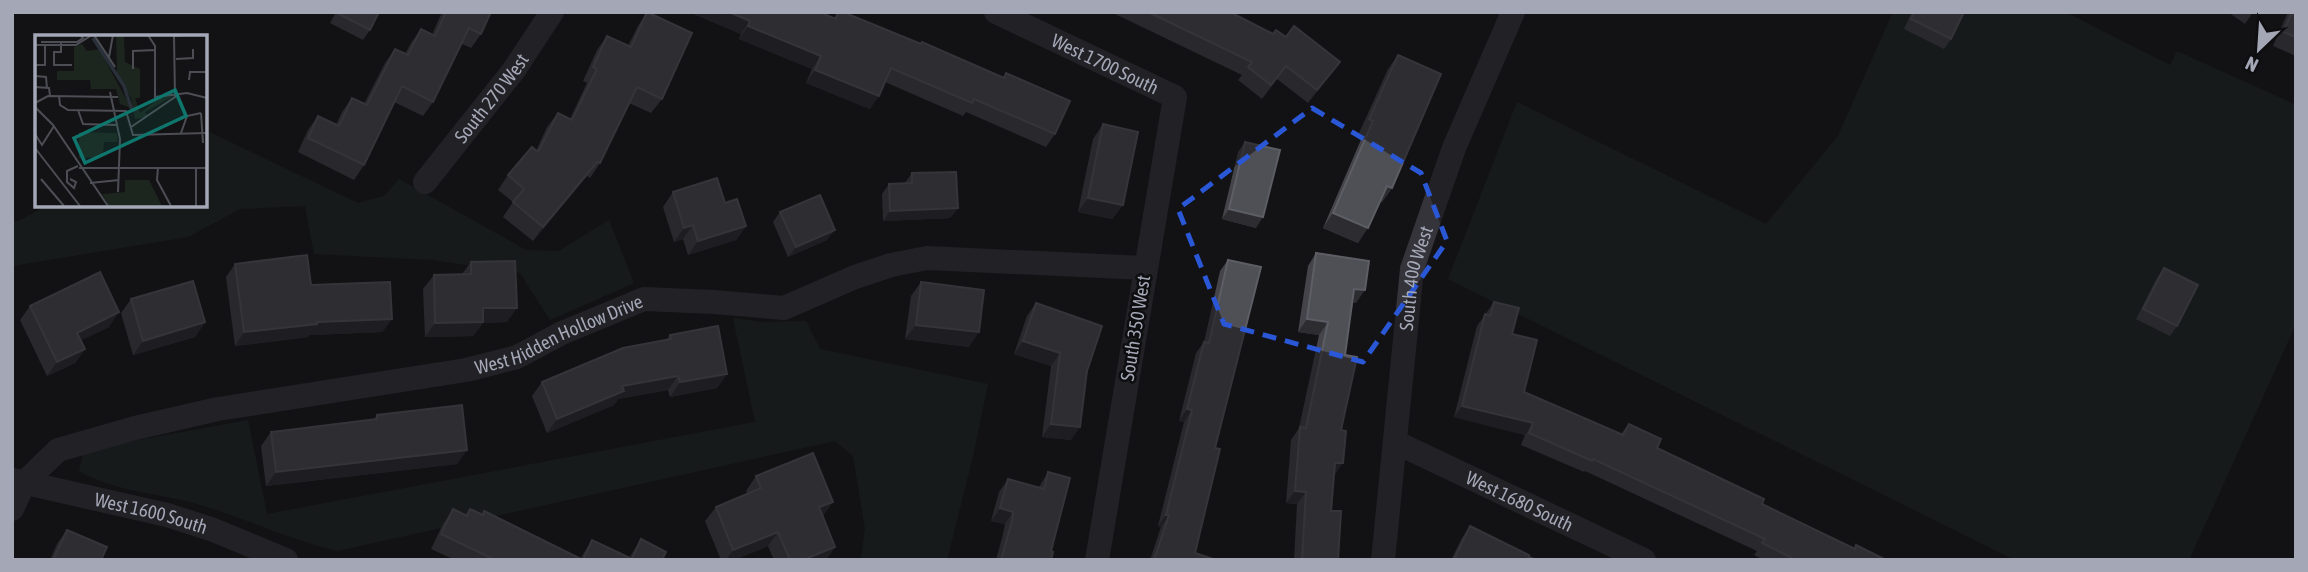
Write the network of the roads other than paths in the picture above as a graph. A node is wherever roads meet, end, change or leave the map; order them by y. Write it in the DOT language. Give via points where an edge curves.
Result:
graph roads {
  1 [pos="552,12"];
  2 [pos="996,12"];
  3 [pos="1513,12"];
  4 [pos="1175,97"];
  5 [pos="425,182"];
  6 [pos="1145,268"];
  7 [pos="1395,442"];
  8 [pos="18,482"];
  9 [pos="12,509"];
  10 [pos="286,560"];
  11 [pos="1097,560"];
  12 [pos="1382,560"];
  13 [pos="1644,560"];
  1 -- 5 [label="street, South 270 West" via="514,70"];
  2 -- 4 [label="street, West 1700 South"];
  3 -- 7 [label="street, South 400 West" via="1454,148 1412,269"];
  4 -- 6 [label="street, South 350 West"];
  6 -- 8 [label="street, West Hidden Hollow Drive" via="927,258 855,277 784,308 644,299 517,356 479,366 218,409 58,450"];
  6 -- 11 [label="street, South 350 West"];
  7 -- 12 [label="street, South 400 West"];
  7 -- 13 [label="street, West 1680 South"];
  8 -- 9 [label="street"];
  8 -- 10 [label="street, West 1600 South" via="167,515"];
}
